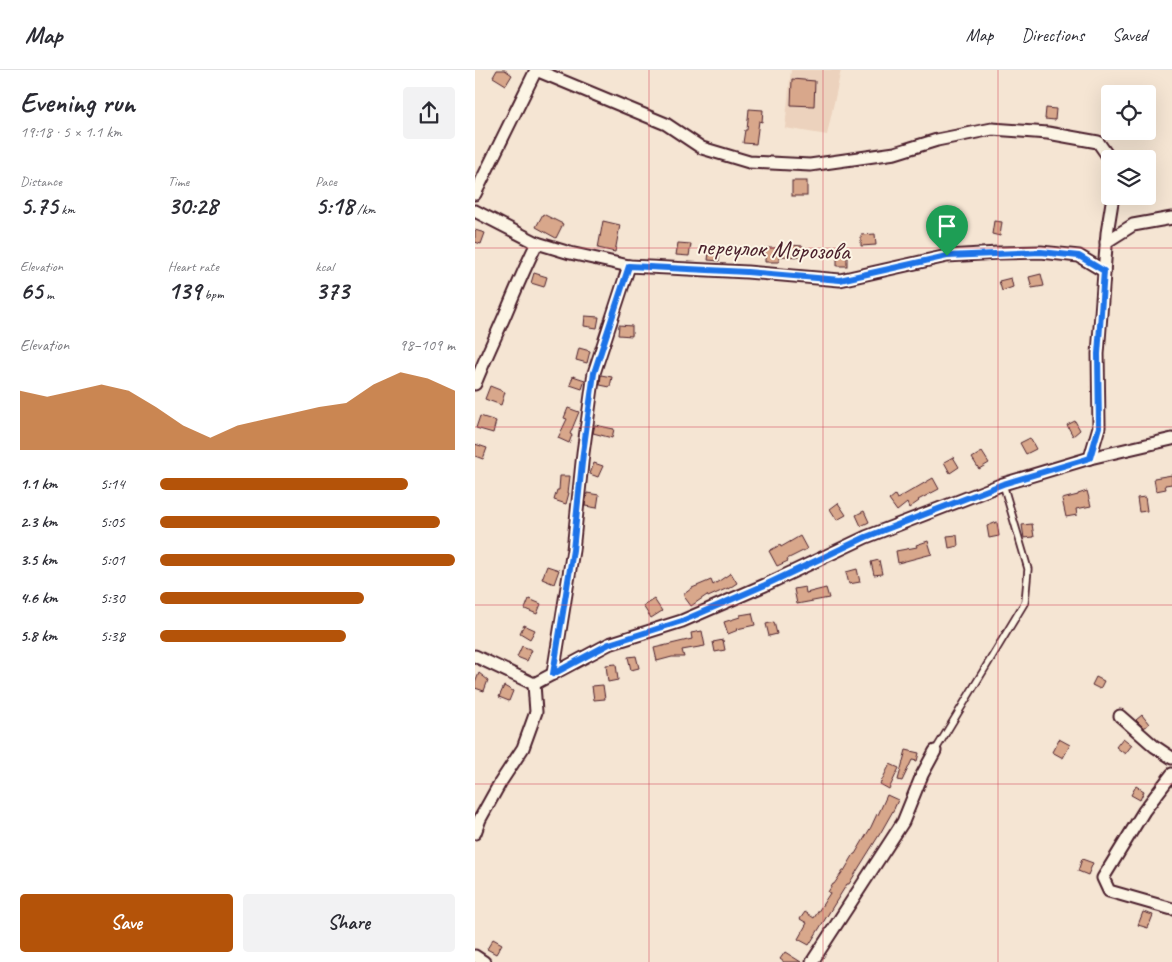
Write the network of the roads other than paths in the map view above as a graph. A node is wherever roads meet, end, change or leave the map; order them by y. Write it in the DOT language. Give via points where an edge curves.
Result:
graph roads {
  1 [pos="536,70"];
  2 [pos="1104,150"];
  3 [pos="475,194"];
  4 [pos="1112,205"];
  5 [pos="475,211"];
  6 [pos="1172,218"];
  7 [pos="1107,242"];
  8 [pos="537,244"];
  9 [pos="629,266"];
  10 [pos="1104,271"];
  11 [pos="475,384"];
  12 [pos="1172,439"];
  13 [pos="1090,458"];
  14 [pos="1003,484"];
  15 [pos="475,656"];
  16 [pos="553,674"];
  17 [pos="534,684"];
  18 [pos="1120,716"];
  19 [pos="935,751"];
  20 [pos="1172,758"];
  21 [pos="1172,774"];
  22 [pos="475,833"];
  23 [pos="1172,909"];
  24 [pos="475,956"];
  25 [pos="484,962"];
  26 [pos="812,962"];
  1 -- 2 [label="street" via="666,124 702,148 749,162 810,165 895,153 937,140 992,130 1048,133 1098,142"];
  1 -- 3 [label="street"];
  4 -- 7 [label="street"];
  5 -- 8 [label="street, переулок Морозова"];
  6 -- 7 [label="street" via="1133,225"];
  7 -- 10 [label="street"];
  8 -- 9 [label="street, переулок Морозова"];
  8 -- 11 [label="street"];
  9 -- 10 [label="street, переулок Морозова" via="840,280 947,256 1041,252 1079,256"];
  9 -- 16 [label="street" via="594,373 573,550"];
  10 -- 13 [label="street" via="1098,354 1099,427"];
  12 -- 13 [label="street"];
  13 -- 14 [label="street"];
  14 -- 16 [label="street" via="866,537 682,621 609,644"];
  14 -- 19 [label="lane" via="1028,569 1025,602"];
  15 -- 17 [label="street"];
  16 -- 17 [label="street"];
  17 -- 22 [label="street" via="536,712 523,748 500,783"];
  18 -- 20 [label="street"];
  19 -- 26 [label="street" via="903,822"];
  21 -- 23 [label="street" via="1144,811 1103,878 1109,891"];
  24 -- 25 [label="street"];
}
